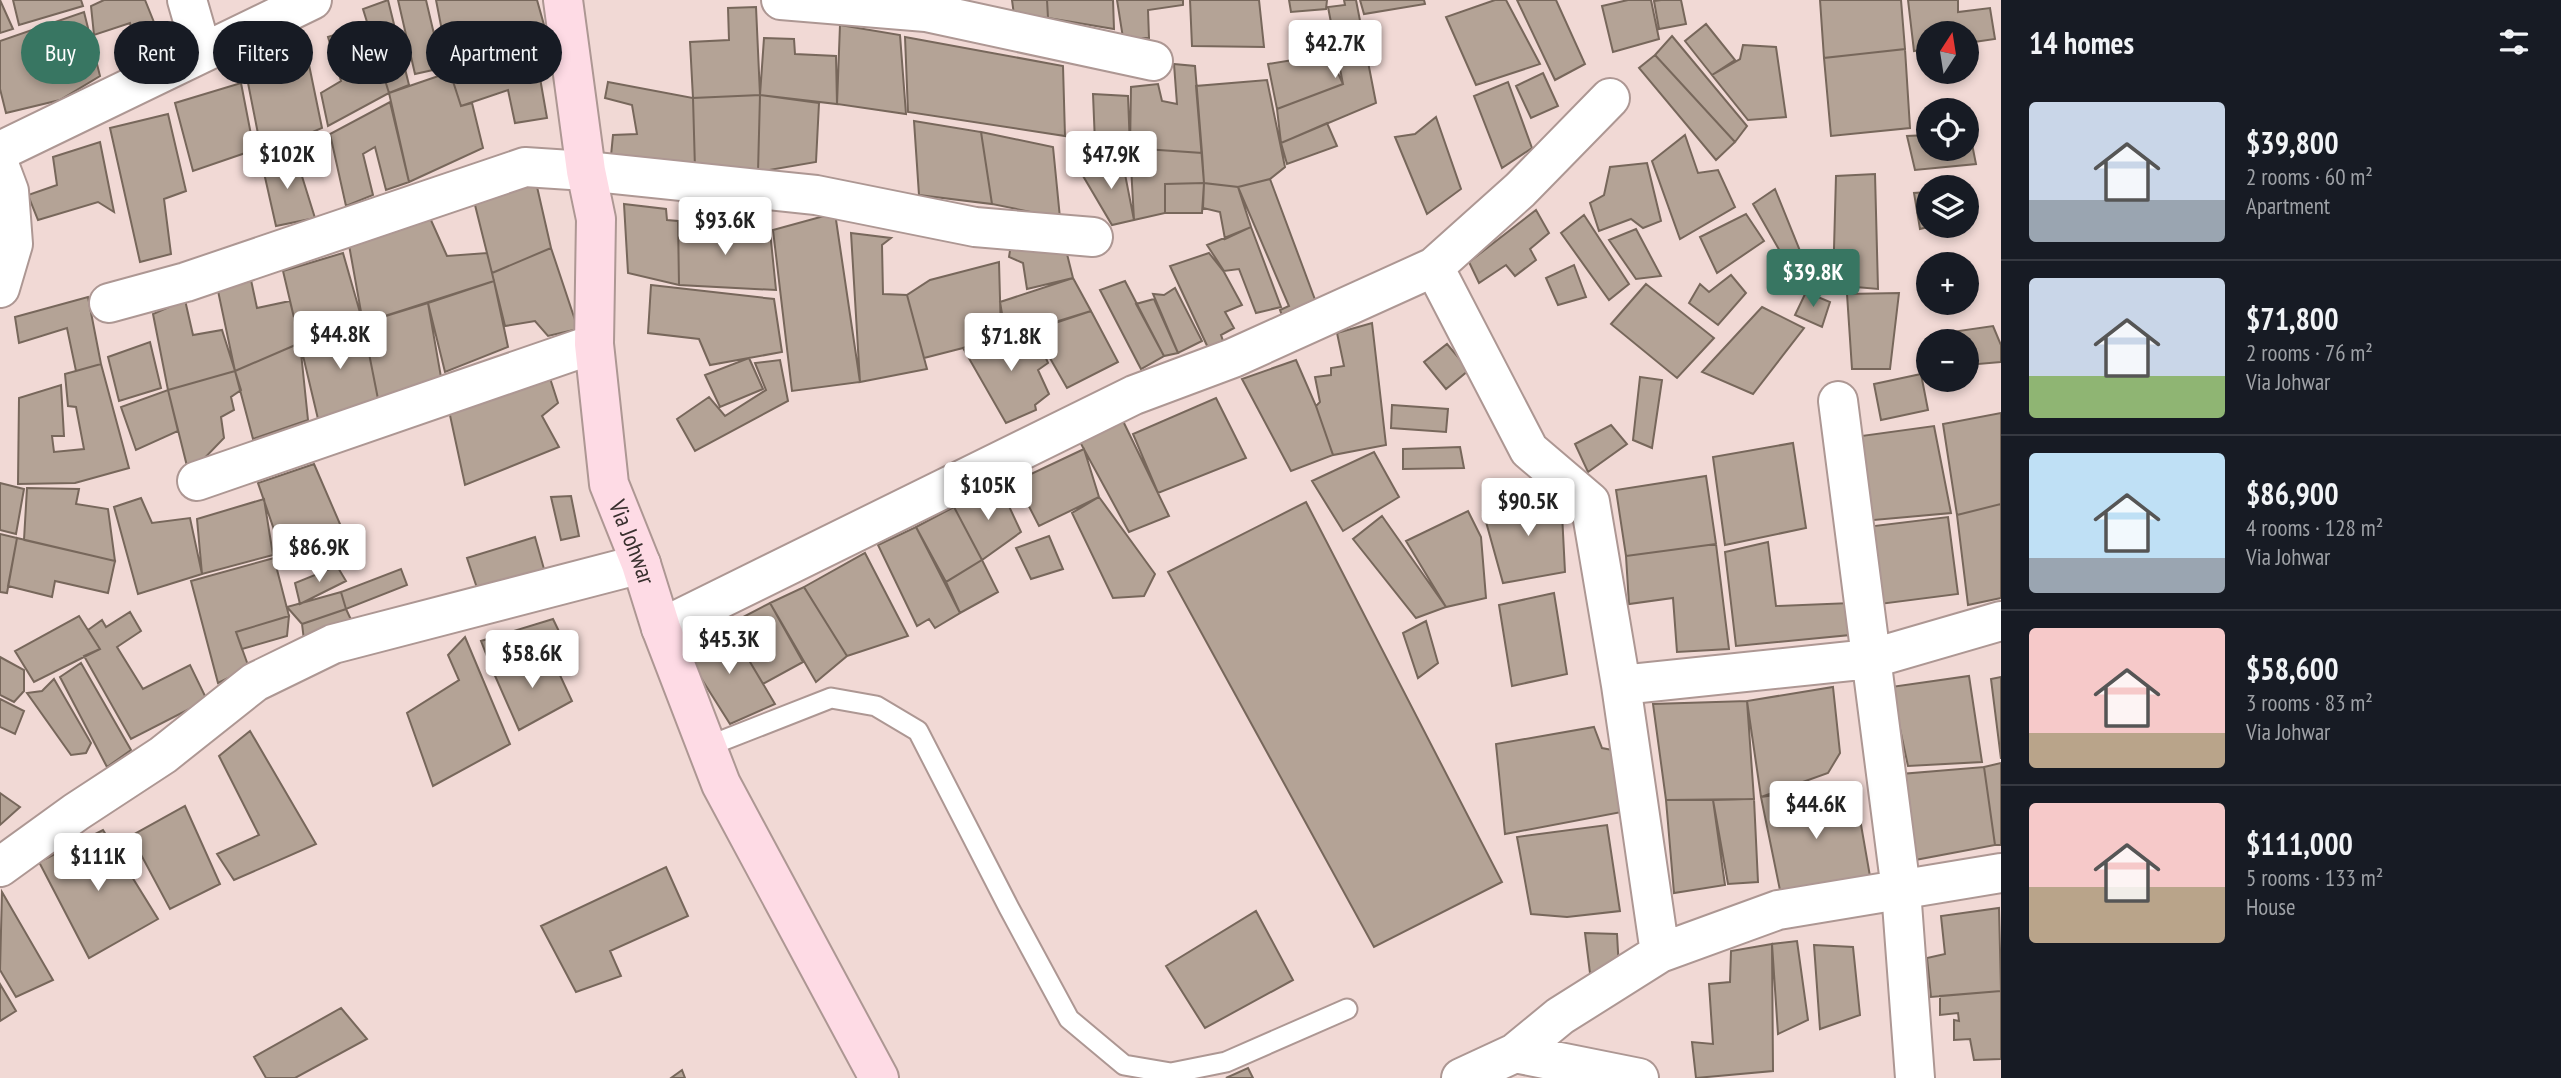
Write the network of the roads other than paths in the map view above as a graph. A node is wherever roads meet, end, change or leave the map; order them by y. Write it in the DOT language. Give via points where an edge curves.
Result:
graph roads {
  1 [pos="187,0"];
  2 [pos="312,0"];
  3 [pos="563,0"];
  4 [pos="781,0"];
  5 [pos="202,52"];
  6 [pos="1153,61"];
  7 [pos="1610,98"];
  8 [pos="0,151"];
  9 [pos="0,167"];
  10 [pos="586,171"];
  11 [pos="1093,237"];
  12 [pos="1434,267"];
  13 [pos="0,288"];
  14 [pos="109,303"];
  15 [pos="593,344"];
  16 [pos="1838,401"];
  17 [pos="197,481"];
  18 [pos="641,564"];
  19 [pos="2001,621"];
  20 [pos="661,628"];
  21 [pos="1870,659"];
  22 [pos="1621,685"];
  23 [pos="706,747"];
  24 [pos="0,867"];
  25 [pos="2001,873"];
  26 [pos="1901,890"];
  27 [pos="1660,953"];
  28 [pos="1347,1009"];
  29 [pos="1515,1053"];
  30 [pos="879,1078"];
  31 [pos="1461,1078"];
  32 [pos="1639,1078"];
  33 [pos="1915,1078"];
  1 -- 5 [label="street"];
  2 -- 5 [label="street"];
  3 -- 10 [label="street, Via Johwar"];
  4 -- 6 [label="street" via="926,12"];
  5 -- 8 [label="street"];
  7 -- 12 [label="street" via="1520,190"];
  9 -- 13 [label="street" via="9,191 13,244"];
  10 -- 11 [label="street" via="816,195 975,227"];
  10 -- 14 [label="street" via="525,167 186,282"];
  10 -- 15 [label="street, Via Johwar" via="596,219"];
  12 -- 20 [label="street" via="1233,358 1134,395"];
  12 -- 22 [label="street" via="1529,450 1590,502"];
  15 -- 17 [label="street"];
  15 -- 18 [label="street, Via Johwar" via="609,484"];
  16 -- 21 [label="street"];
  18 -- 20 [label="street, Via Johwar"];
  18 -- 24 [label="street" via="333,644 255,682 163,755"];
  19 -- 21 [label="street"];
  20 -- 23 [label="street, Via Johwar"];
  21 -- 22 [label="street"];
  21 -- 26 [label="street"];
  22 -- 27 [label="street"];
  23 -- 28 [label="lane" via="831,698 876,706 918,730 1069,1019 1124,1065 1171,1073 1226,1062"];
  23 -- 30 [label="street, Via Johwar" via="721,784"];
  25 -- 26 [label="street"];
  26 -- 27 [label="street" via="1778,910"];
  26 -- 33 [label="street"];
  27 -- 29 [label="street" via="1560,1016"];
  29 -- 31 [label="street"];
  29 -- 32 [label="street"];
}
